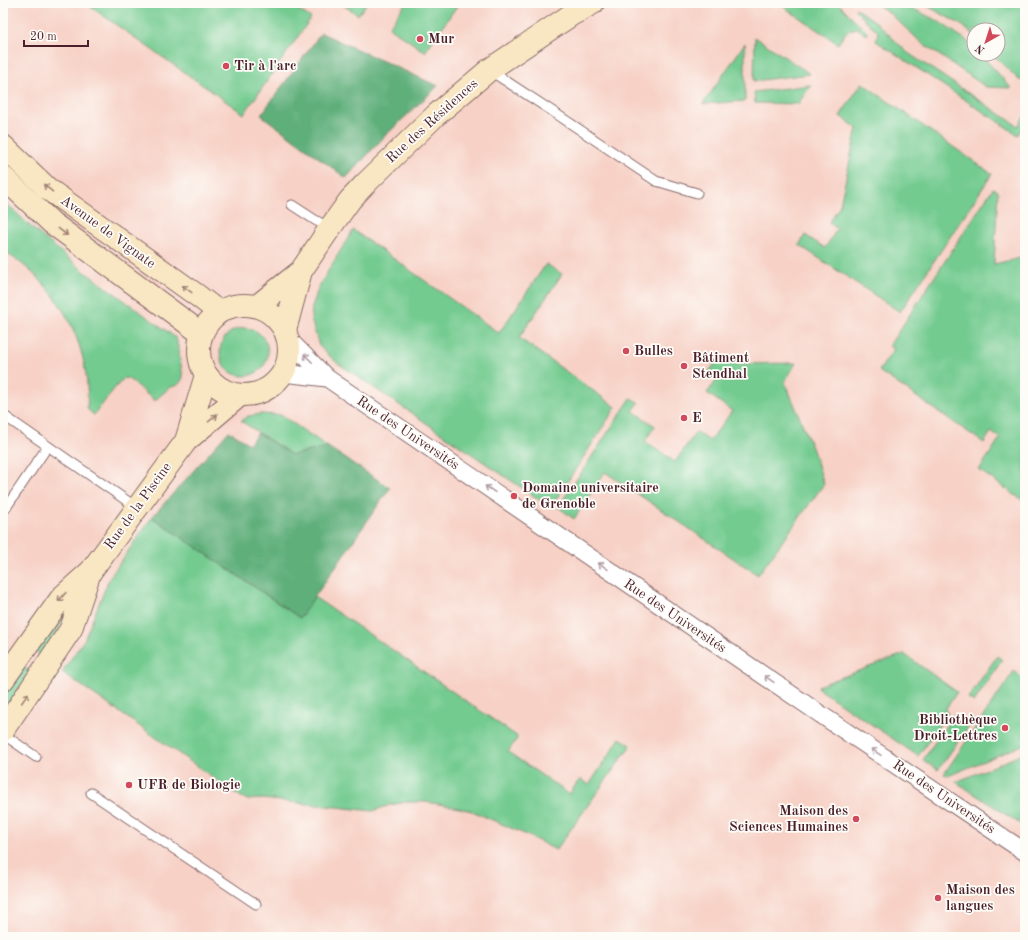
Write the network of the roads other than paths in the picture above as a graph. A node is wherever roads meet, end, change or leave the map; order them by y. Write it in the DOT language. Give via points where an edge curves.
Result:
graph roads {
  1 [pos="593,3"];
  2 [pos="489,70"];
  3 [pos="3,146"];
  4 [pos="3,178"];
  5 [pos="697,193"];
  6 [pos="292,205"];
  7 [pos="330,228"];
  8 [pos="302,271"];
  9 [pos="257,306"];
  10 [pos="219,312"];
  11 [pos="202,334"];
  12 [pos="286,335"];
  13 [pos="283,373"];
  14 [pos="206,375"];
  15 [pos="327,378"];
  16 [pos="240,395"];
  17 [pos="3,415"];
  18 [pos="186,441"];
  19 [pos="48,446"];
  20 [pos="136,508"];
  21 [pos="3,512"];
  22 [pos="91,571"];
  23 [pos="3,680"];
  24 [pos="3,730"];
  25 [pos="3,734"];
  26 [pos="36,757"];
  27 [pos="91,793"];
  28 [pos="1025,852"];
  29 [pos="256,904"];
  1 -- 2 [label="street, Rue des Résidences"];
  2 -- 5 [label="lane" via="656,181"];
  2 -- 7 [label="street, Rue des Résidences" via="387,161 350,200"];
  10 -- 3 [label="street, Avenue de Vignate, one-way" via="48,189"];
  4 -- 11 [label="street, Avenue de Vignate, one-way" via="52,223"];
  6 -- 7 [label="lane"];
  7 -- 8 [label="street, Rue des Résidences"];
  8 -- 9 [label="street, Rue des Résidences"];
  8 -- 12 [label="street, Rue des Résidences"];
  9 -- 10 [label="street" via="243,304"];
  9 -- 12 [label="street" via="278,320"];
  10 -- 11 [label="street" via="208,322"];
  11 -- 14 [label="street" via="198,348 200,362"];
  12 -- 13 [label="street" via="289,351"];
  15 -- 12 [label="street, Rue des Universités, one-way"];
  13 -- 15 [label="street, Rue des Universités"];
  13 -- 16 [label="street" via="268,389 250,395"];
  14 -- 16 [label="street" via="215,385 227,392"];
  14 -- 18 [label="street, Rue de la Piscine"];
  28 -- 15 [label="street, Rue des Universités, one-way"];
  18 -- 16 [label="street, Rue de la Piscine, one-way"];
  17 -- 19 [label="lane"];
  18 -- 20 [label="street, Rue de la Piscine"];
  19 -- 20 [label="lane"];
  19 -- 21 [label="lane"];
  20 -- 22 [label="street, Rue de la Piscine"];
  22 -- 23 [label="street, Rue de la Piscine, one-way" via="62,596"];
  24 -- 22 [label="street, Rue de la Piscine, one-way" via="71,629"];
  25 -- 26 [label="lane"];
  27 -- 29 [label="lane"];
}
